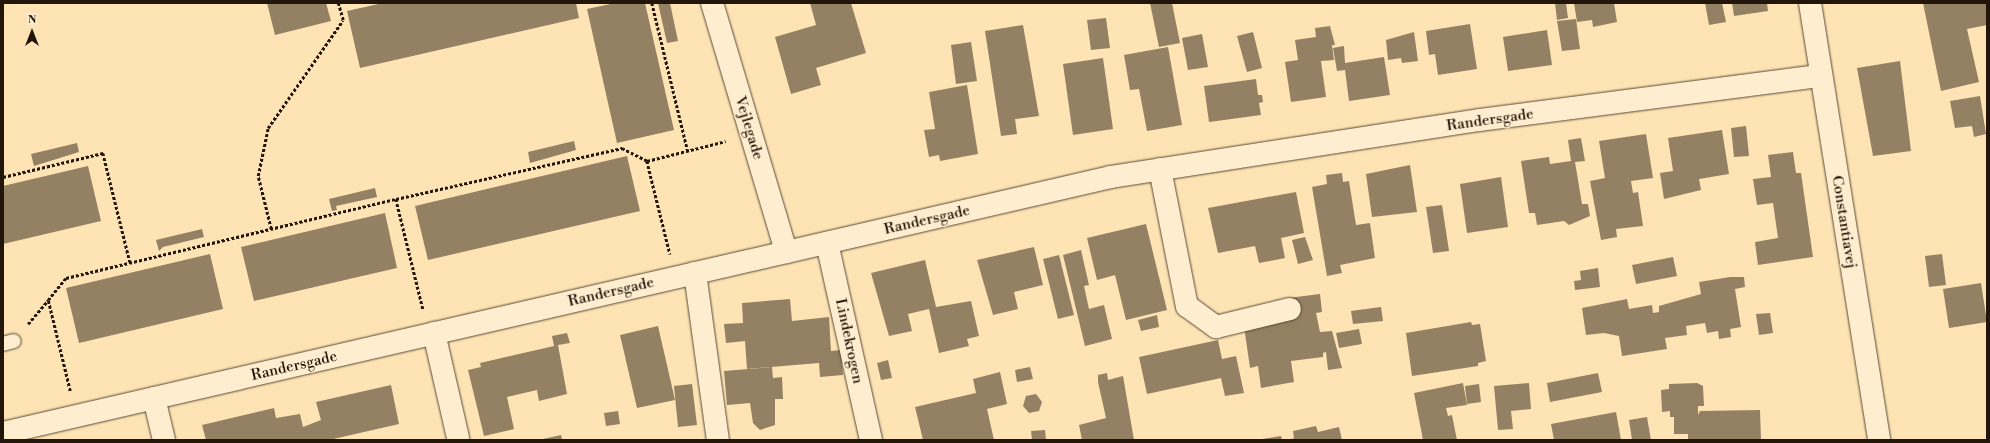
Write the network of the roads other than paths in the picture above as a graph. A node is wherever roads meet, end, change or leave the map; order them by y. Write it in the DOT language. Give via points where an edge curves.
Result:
graph roads {
  1 [pos="712,3"];
  2 [pos="1810,3"];
  3 [pos="1821,76"];
  4 [pos="1160,169"];
  5 [pos="827,243"];
  6 [pos="786,252"];
  7 [pos="685,275"];
  8 [pos="1290,310"];
  9 [pos="434,334"];
  10 [pos="154,398"];
  11 [pos="3,433"];
  12 [pos="458,438"];
  13 [pos="164,440"];
  14 [pos="718,440"];
  15 [pos="871,440"];
  16 [pos="1879,440"];
  1 -- 6 [label="street, Vejlegade"];
  2 -- 3 [label="street, Constantiavej"];
  3 -- 4 [label="street, Randersgade" via="1480,120"];
  3 -- 16 [label="street, Constantiavej"];
  4 -- 5 [label="street, Randersgade" via="1112,177"];
  4 -- 8 [label="street" via="1187,306 1216,327"];
  5 -- 6 [label="street, Randersgade"];
  5 -- 15 [label="street, Lindekrogen"];
  6 -- 7 [label="street, Randersgade"];
  7 -- 9 [label="street, Randersgade"];
  7 -- 14 [label="street"];
  9 -- 10 [label="street, Randersgade"];
  9 -- 12 [label="street"];
  10 -- 11 [label="street, Randersgade"];
  10 -- 13 [label="street"];
}
